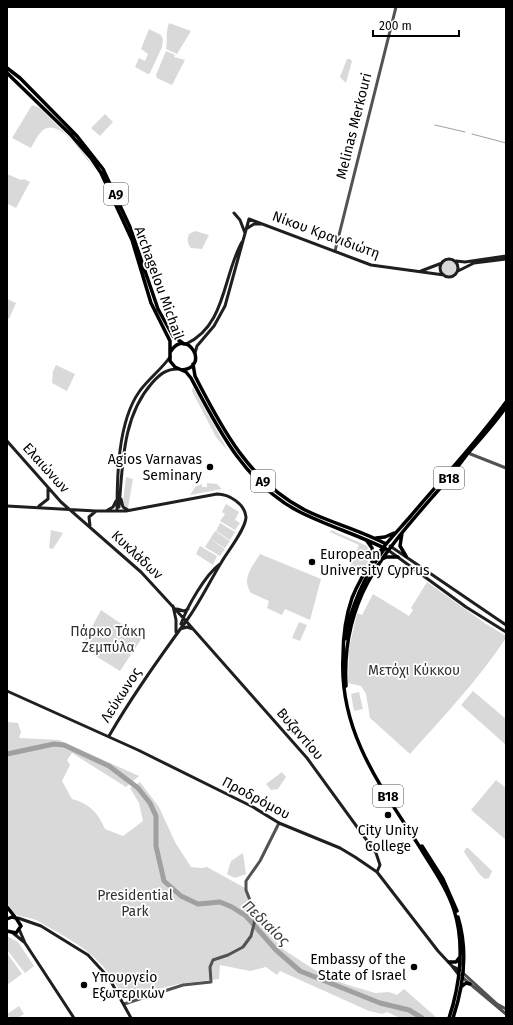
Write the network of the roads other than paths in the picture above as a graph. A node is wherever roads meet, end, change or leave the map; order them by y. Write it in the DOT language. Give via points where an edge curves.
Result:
graph roads {
  1 [pos="396,7"];
  2 [pos="7,68"];
  3 [pos="7,73"];
  4 [pos="234,213"];
  5 [pos="263,224"];
  6 [pos="246,231"];
  7 [pos="243,241"];
  8 [pos="335,251"];
  9 [pos="506,258"];
  10 [pos="454,260"];
  11 [pos="442,263"];
  12 [pos="420,271"];
  13 [pos="457,271"];
  14 [pos="444,275"];
  15 [pos="185,344"];
  16 [pos="171,352"];
  17 [pos="195,353"];
  18 [pos="170,357"];
  19 [pos="193,364"];
  20 [pos="179,369"];
  21 [pos="506,402"];
  22 [pos="506,407"];
  23 [pos="7,441"];
  24 [pos="468,453"];
  25 [pos="506,468"];
  26 [pos="48,488"];
  27 [pos="119,496"];
  28 [pos="7,506"];
  29 [pos="37,507"];
  30 [pos="69,509"];
  31 [pos="130,510"];
  32 [pos="118,511"];
  33 [pos="96,512"];
  34 [pos="105,512"];
  35 [pos="90,527"];
  36 [pos="400,531"];
  37 [pos="372,537"];
  38 [pos="365,539"];
  39 [pos="388,544"];
  40 [pos="385,549"];
  41 [pos="406,556"];
  42 [pos="398,557"];
  43 [pos="372,560"];
  44 [pos="380,561"];
  45 [pos="220,564"];
  46 [pos="172,604"];
  47 [pos="175,608"];
  48 [pos="189,608"];
  49 [pos="185,619"];
  50 [pos="506,625"];
  51 [pos="179,629"];
  52 [pos="194,629"];
  53 [pos="506,632"];
  54 [pos="176,634"];
  55 [pos="343,653"];
  56 [pos="7,692"];
  57 [pos="109,736"];
  58 [pos="279,823"];
  59 [pos="378,872"];
  60 [pos="7,907"];
  61 [pos="16,918"];
  62 [pos="7,919"];
  63 [pos="32,922"];
  64 [pos="20,928"];
  65 [pos="7,931"];
  66 [pos="13,933"];
  67 [pos="25,943"];
  68 [pos="459,958"];
  69 [pos="450,964"];
  70 [pos="459,970"];
  71 [pos="463,973"];
  72 [pos="459,975"];
  73 [pos="463,978"];
  74 [pos="470,984"];
  75 [pos="461,987"];
  76 [pos="124,1004"];
  77 [pos="505,1012"];
  78 [pos="74,1018"];
  79 [pos="131,1018"];
  80 [pos="449,1018"];
  81 [pos="453,1018"];
  1 -- 8 [label="street, Melinas Merkouri"];
  2 -- 15 [label="main road, Archagelou Michail / A9" via="77,136 103,169 132,232 158,309 174,337"];
  3 -- 16 [label="main road, Archagelou Michail / A9" via="72,135 102,173 132,240 151,302 170,341"];
  4 -- 6 [label="main road"];
  5 -- 6 [label="main road" via="254,224"];
  5 -- 6 [label="main road, Νίκου Κρανιδιώτη" via="250,219"];
  5 -- 8 [label="main road, Νίκου Κρανιδιώτη"];
  6 -- 7 [label="main road"];
  7 -- 15 [label="main road" via="214,316 199,337"];
  7 -- 17 [label="main road" via="225,306 214,326 197,346"];
  8 -- 12 [label="main road, Νίκου Κρανιδιώτη" via="378,267"];
  9 -- 10 [label="main road" via="465,262"];
  9 -- 13 [label="main road" via="474,263"];
  10 -- 11 [label="main road" via="448,259"];
  10 -- 13 [label="main road" via="458,266"];
  11 -- 12 [label="main road, Νίκου Κρανιδιώτη"];
  11 -- 14 [label="main road" via="440,270"];
  12 -- 14 [label="main road, Νίκου Κρανιδιώτη"];
  13 -- 14 [label="main road" via="451,276"];
  15 -- 16 [label="main road" via="175,347"];
  15 -- 17 [label="main road, A9"];
  16 -- 18 [label="main road, A9"];
  17 -- 19 [label="main road, A9"];
  18 -- 20 [label="main road, A9" via="172,364"];
  18 -- 27 [label="main road" via="139,392 128,413 122,441"];
  19 -- 20 [label="main road" via="187,369"];
  19 -- 37 [label="main road, A9" via="195,376 235,448 265,482 306,511"];
  20 -- 27 [label="main road" via="162,373 137,403 128,427"];
  20 -- 38 [label="main road, A9" via="191,378 235,455 264,487 297,510"];
  21 -- 36 [label="main road, B18"];
  22 -- 24 [label="main road, B18"];
  23 -- 26 [label="main road, Ελαιώνων"];
  24 -- 25 [label="street"];
  24 -- 36 [label="main road, B18"];
  26 -- 29 [label="main road" via="48,499"];
  26 -- 30 [label="main road, Ελαιώνων"];
  27 -- 31 [label="main road" via="124,508"];
  27 -- 32 [label="main road"];
  27 -- 34 [label="main road" via="113,507"];
  28 -- 29 [label="main road"];
  29 -- 30 [label="main road"];
  30 -- 33 [label="main road"];
  30 -- 35 [label="main road, Κυκλάδων"];
  31 -- 32 [label="main road"];
  31 -- 45 [label="main road" via="213,494 224,494 234,499 244,512 246,520"];
  32 -- 34 [label="main road"];
  33 -- 34 [label="main road"];
  33 -- 35 [label="main road" via="88,518"];
  35 -- 46 [label="main road, Κυκλάδων" via="141,572"];
  36 -- 37 [label="main road" via="387,536"];
  36 -- 39 [label="main road, B18"];
  36 -- 41 [label="main road" via="400,546"];
  37 -- 39 [label="main road, A9"];
  38 -- 40 [label="main road, A9"];
  38 -- 43 [label="main road" via="372,548"];
  39 -- 40 [label="main road, B18"];
  39 -- 41 [label="main road"];
  40 -- 42 [label="main road"];
  40 -- 43 [label="main road, B18"];
  40 -- 44 [label="main road, B18"];
  40 -- 55 [label="main road, B18" via="369,572 356,598 348,622"];
  41 -- 50 [label="main road"];
  42 -- 44 [label="main road" via="387,557"];
  42 -- 53 [label="main road" via="454,599"];
  43 -- 55 [label="main road, B18" via="357,586 349,607 343,631"];
  44 -- 71 [label="main road, B18" via="359,600 349,632 345,678 349,713 358,742 370,765 449,890 462,930"];
  45 -- 48 [label="main road" via="211,572"];
  45 -- 49 [label="main road"];
  46 -- 47 [label="main road, Κυκλάδων"];
  46 -- 54 [label="main road"];
  47 -- 48 [label="main road" via="182,611"];
  47 -- 49 [label="main road, Κυκλάδων"];
  48 -- 49 [label="main road"];
  49 -- 51 [label="main road, Λεύκωνος"];
  49 -- 52 [label="main road, Βυζαντίου"];
  51 -- 52 [label="main road"];
  51 -- 54 [label="main road, Λεύκωνος"];
  52 -- 59 [label="main road, Βυζαντίου" via="307,758 376,853 380,865"];
  54 -- 57 [label="main road, Λεύκωνος"];
  55 -- 68 [label="main road, B18" via="343,679 352,729 369,766 445,888 456,918"];
  56 -- 57 [label="main road, Προδρόμου"];
  57 -- 58 [label="main road, Προδρόμου" via="253,807"];
  58 -- 59 [label="main road, Προδρόμου" via="340,848"];
  58 -- 76 [label="street" via="260,861 246,881 255,921 243,947 212,961 211,982 183,985"];
  59 -- 69 [label="main road, Προδρόμου"];
  60 -- 61 [label="main road"];
  61 -- 62 [label="main road"];
  61 -- 63 [label="main road"];
  61 -- 64 [label="main road" via="20,922"];
  63 -- 64 [label="main road"];
  63 -- 76 [label="main road" via="69,942 93,960 109,978"];
  64 -- 66 [label="main road"];
  64 -- 67 [label="main road"];
  65 -- 66 [label="main road"];
  66 -- 67 [label="main road"];
  67 -- 78 [label="main road"];
  68 -- 69 [label="main road"];
  68 -- 70 [label="main road, B18"];
  69 -- 70 [label="main road, Προδρόμου"];
  69 -- 72 [label="main road, Προδρόμου"];
  70 -- 71 [label="main road, Προδρόμου"];
  70 -- 72 [label="main road, B18"];
  71 -- 73 [label="main road, B18"];
  71 -- 77 [label="street, Προδρόμου"];
  72 -- 73 [label="main road, Προδρόμου"];
  72 -- 80 [label="main road, B18"];
  73 -- 74 [label="street, Προδρόμου"];
  73 -- 75 [label="main road, B18"];
  74 -- 75 [label="main road" via="466,983"];
  74 -- 77 [label="street, Προδρόμου"];
  75 -- 81 [label="main road, B18"];
  76 -- 79 [label="main road"];
}
